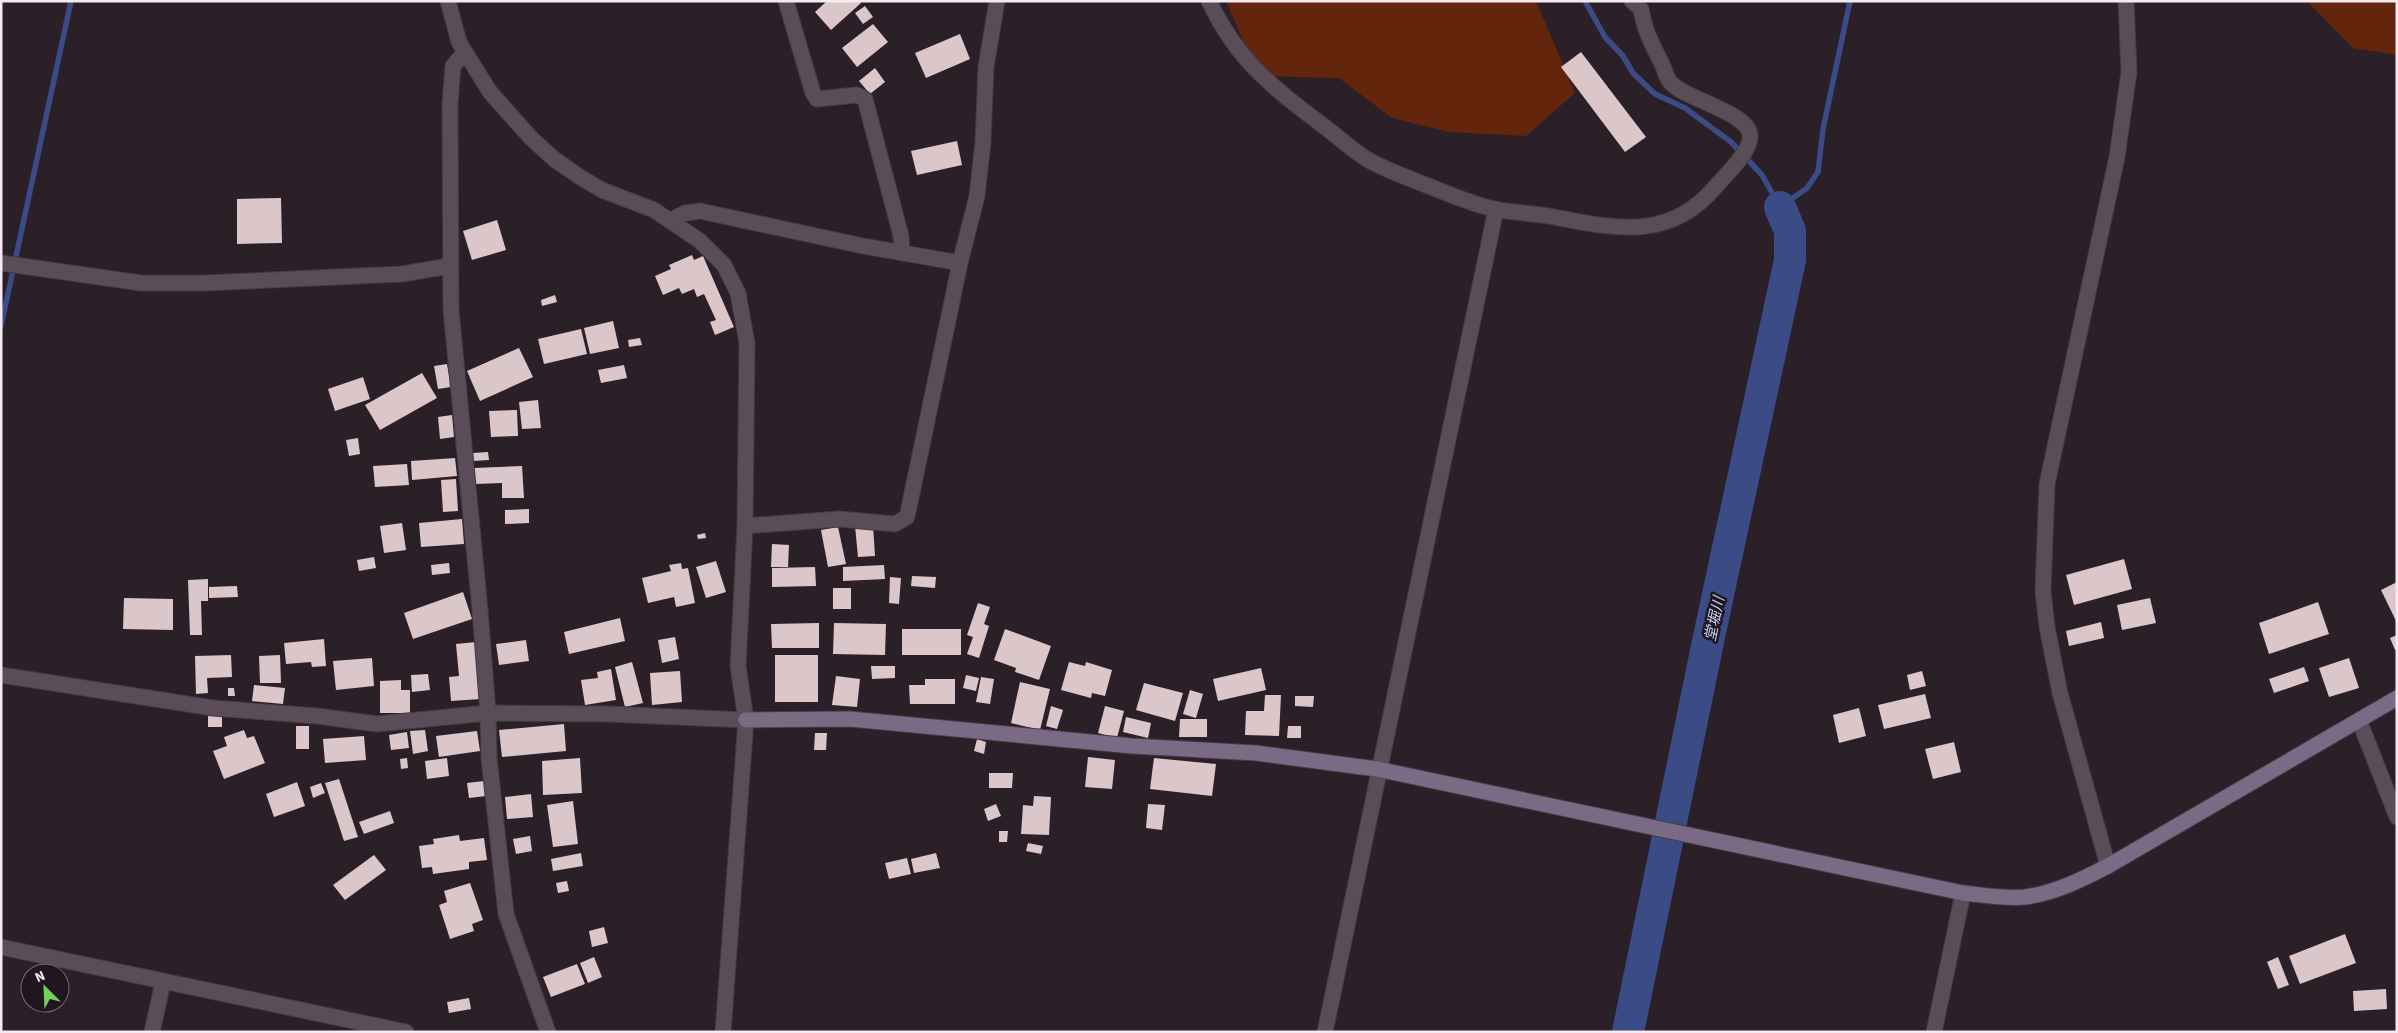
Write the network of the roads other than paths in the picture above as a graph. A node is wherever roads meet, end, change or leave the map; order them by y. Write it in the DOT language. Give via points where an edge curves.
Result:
graph roads {
  1 [pos="448,1"];
  2 [pos="786,1"];
  3 [pos="997,1"];
  4 [pos="1209,1"];
  5 [pos="1632,1"];
  6 [pos="2126,1"];
  7 [pos="465,52"];
  8 [pos="1496,209"];
  9 [pos="671,220"];
  10 [pos="902,253"];
  11 [pos="1,263"];
  12 [pos="960,263"];
  13 [pos="449,266"];
  14 [pos="745,526"];
  15 [pos="1,675"];
  16 [pos="2397,698"];
  17 [pos="488,713"];
  18 [pos="746,720"];
  19 [pos="2359,720"];
  20 [pos="1377,769"];
  21 [pos="2397,817"];
  22 [pos="2108,866"];
  23 [pos="1963,893"];
  24 [pos="1,947"];
  25 [pos="163,982"];
  26 [pos="152,1032"];
  27 [pos="406,1032"];
  28 [pos="548,1032"];
  29 [pos="723,1032"];
  30 [pos="1325,1032"];
  31 [pos="1934,1032"];
  1 -- 7 [label="street" via="459,42"];
  2 -- 10 [label="street" via="817,99 857,95 864,99 901,236"];
  3 -- 12 [label="street" via="986,67 977,196"];
  4 -- 8 [label="street" via="1245,60 1272,88 1353,150 1388,170"];
  5 -- 8 [label="street" via="1641,9 1654,51 1670,82 1681,92 1745,123 1751,133 1744,152 1707,197 1688,211 1648,228 1586,224"];
  6 -- 22 [label="street" via="2129,72 2117,157 2047,484 2043,591 2060,693"];
  7 -- 9 [label="street" via="490,92 554,159 602,190"];
  7 -- 13 [label="street" via="453,66 450,104"];
  8 -- 20 [label="street"];
  9 -- 10 [label="street" via="685,213 700,211"];
  9 -- 14 [label="street" via="700,241 724,265 738,293 748,343"];
  10 -- 12 [label="street"];
  11 -- 13 [label="street" via="141,283 402,274"];
  12 -- 14 [label="street" via="907,517 895,524 839,519"];
  13 -- 17 [label="street"];
  14 -- 18 [label="street" via="738,666"];
  15 -- 17 [label="street" via="213,708 378,724"];
  16 -- 19 [label="street"];
  17 -- 18 [label="street"];
  17 -- 28 [label="street" via="506,914"];
  18 -- 20 [label="street" via="850,719 1132,746 1256,753"];
  18 -- 29 [label="street"];
  19 -- 21 [label="street"];
  19 -- 22 [label="street"];
  20 -- 23 [label="street"];
  20 -- 30 [label="street"];
  22 -- 23 [label="street" via="2050,892 2023,897"];
  23 -- 31 [label="street"];
  24 -- 25 [label="street"];
  25 -- 26 [label="street"];
  25 -- 27 [label="street"];
}
